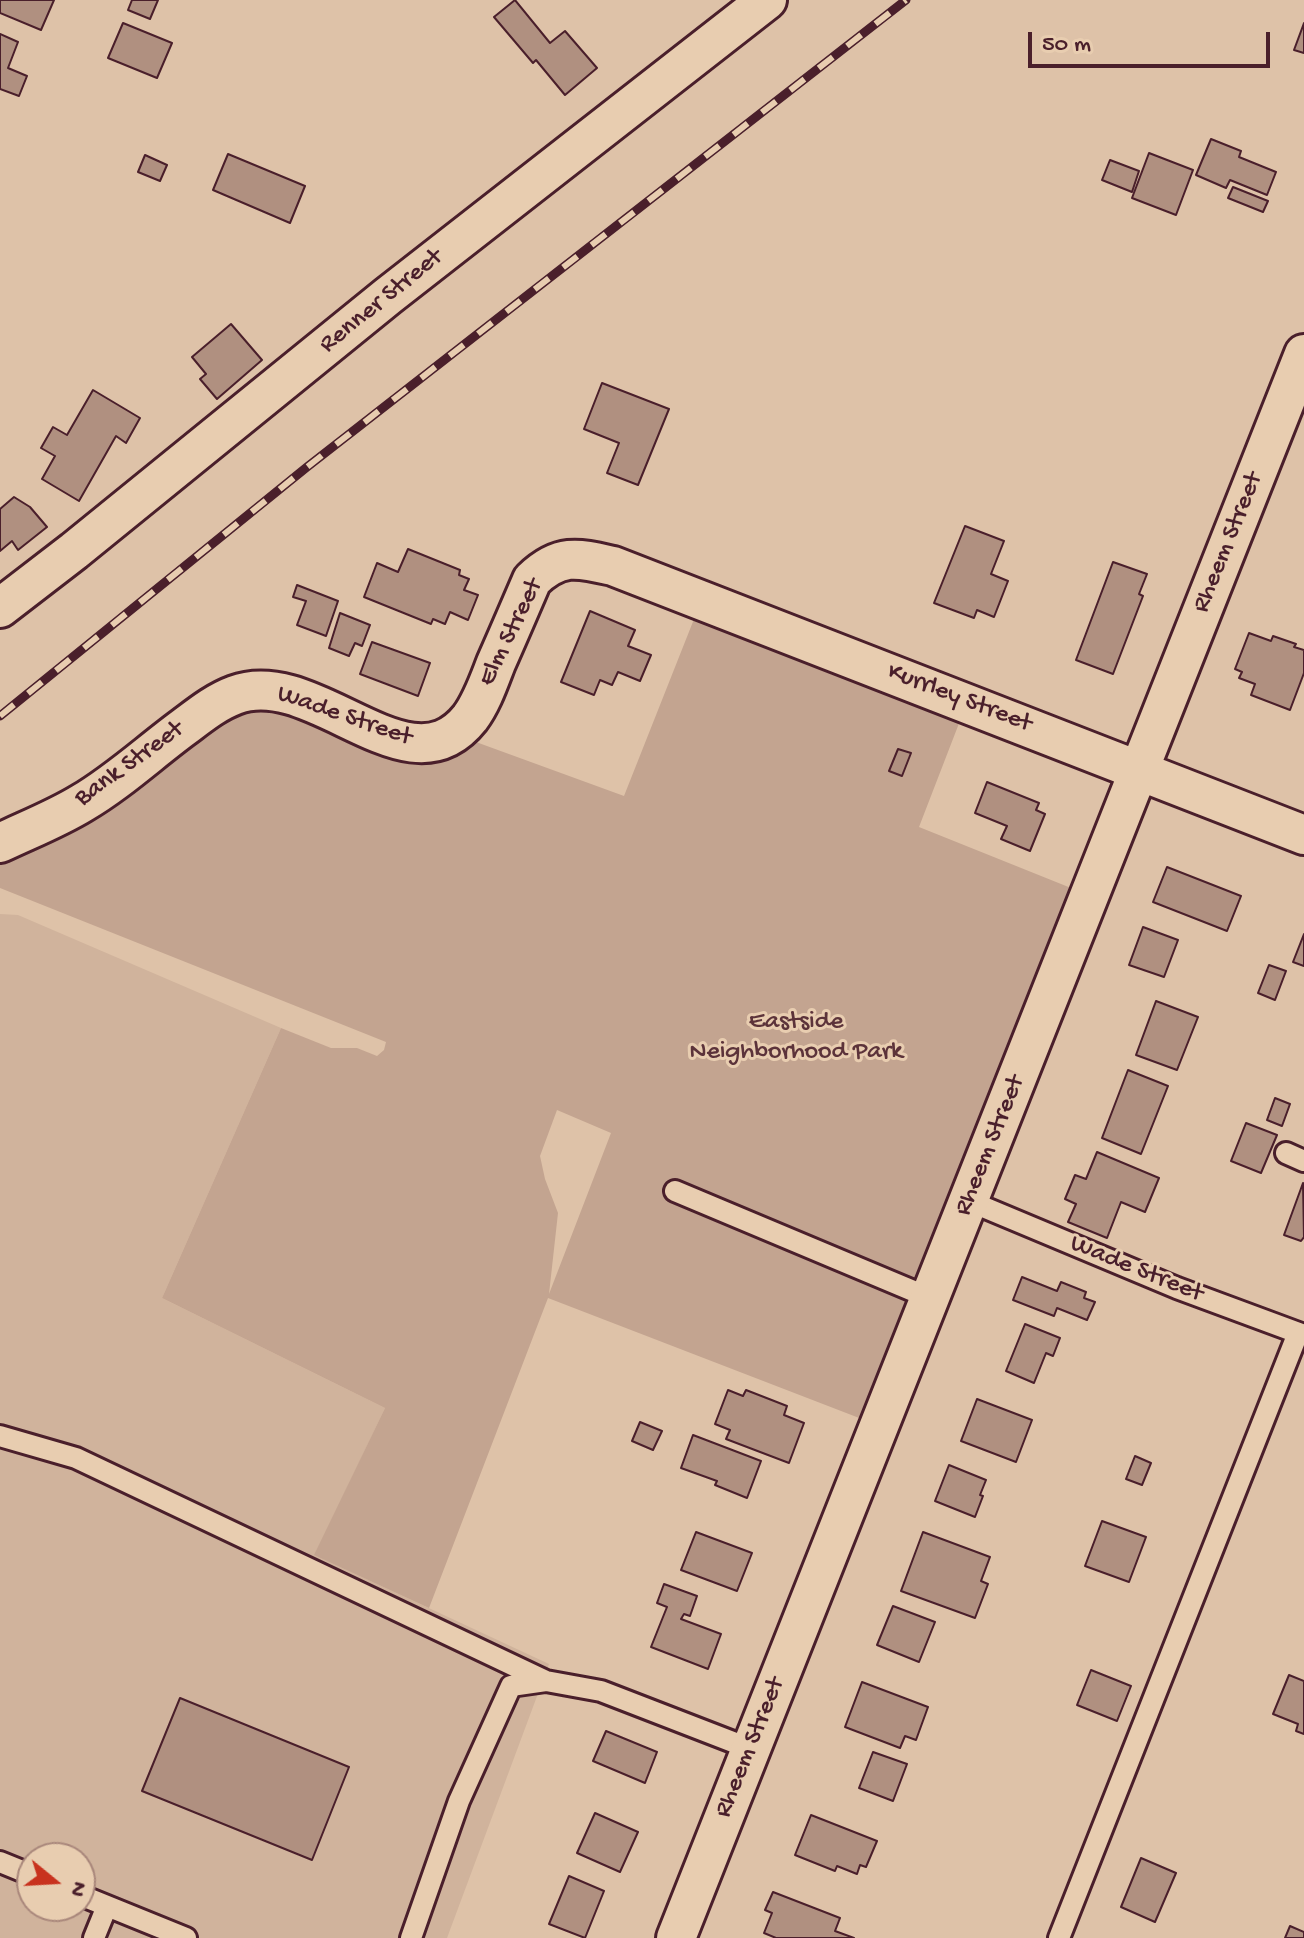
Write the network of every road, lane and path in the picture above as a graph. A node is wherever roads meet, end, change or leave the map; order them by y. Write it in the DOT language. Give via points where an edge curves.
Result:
graph roads {
  1 [pos="767,0"];
  2 [pos="1304,354"];
  3 [pos="613,566"];
  4 [pos="0,608"];
  5 [pos="258,689"];
  6 [pos="469,718"];
  7 [pos="1139,769"];
  8 [pos="1304,835"];
  9 [pos="0,843"];
  10 [pos="675,1191"];
  11 [pos="969,1201"];
  12 [pos="930,1298"];
  13 [pos="1301,1334"];
  14 [pos="0,1436"];
  15 [pos="546,1681"];
  16 [pos="751,1749"];
  17 [pos="96,1902"];
  18 [pos="107,1906"];
  19 [pos="94,1938"];
  20 [pos="186,1938"];
  21 [pos="411,1938"];
  22 [pos="676,1938"];
  23 [pos="1059,1938"];
  1 -- 4 [label="street, Renner Street"];
  2 -- 7 [label="street, Rheem Street"];
  3 -- 6 [label="street, Elm Street" via="581,558 559,561 532,580"];
  3 -- 7 [label="street, Kurrley Street"];
  5 -- 6 [label="street, Wade Street" via="311,700 371,730 421,745 446,739"];
  5 -- 9 [label="street, Bank Street" via="209,708 82,803"];
  7 -- 8 [label="street, Kurrley Street"];
  7 -- 11 [label="street, Rheem Street"];
  10 -- 12 [label="lane"];
  11 -- 12 [label="street, Rheem Street"];
  11 -- 13 [label="lane, Wade Street"];
  12 -- 16 [label="street, Rheem Street"];
  13 -- 23 [label="lane"];
  14 -- 15 [label="lane" via="76,1458"];
  15 -- 16 [label="lane" via="601,1691"];
  15 -- 21 [label="lane" via="511,1686 459,1801"];
  16 -- 22 [label="street, Rheem Street"];
  17 -- 18 [label="lane"];
  18 -- 19 [label="lane"];
  18 -- 20 [label="lane"];
}
